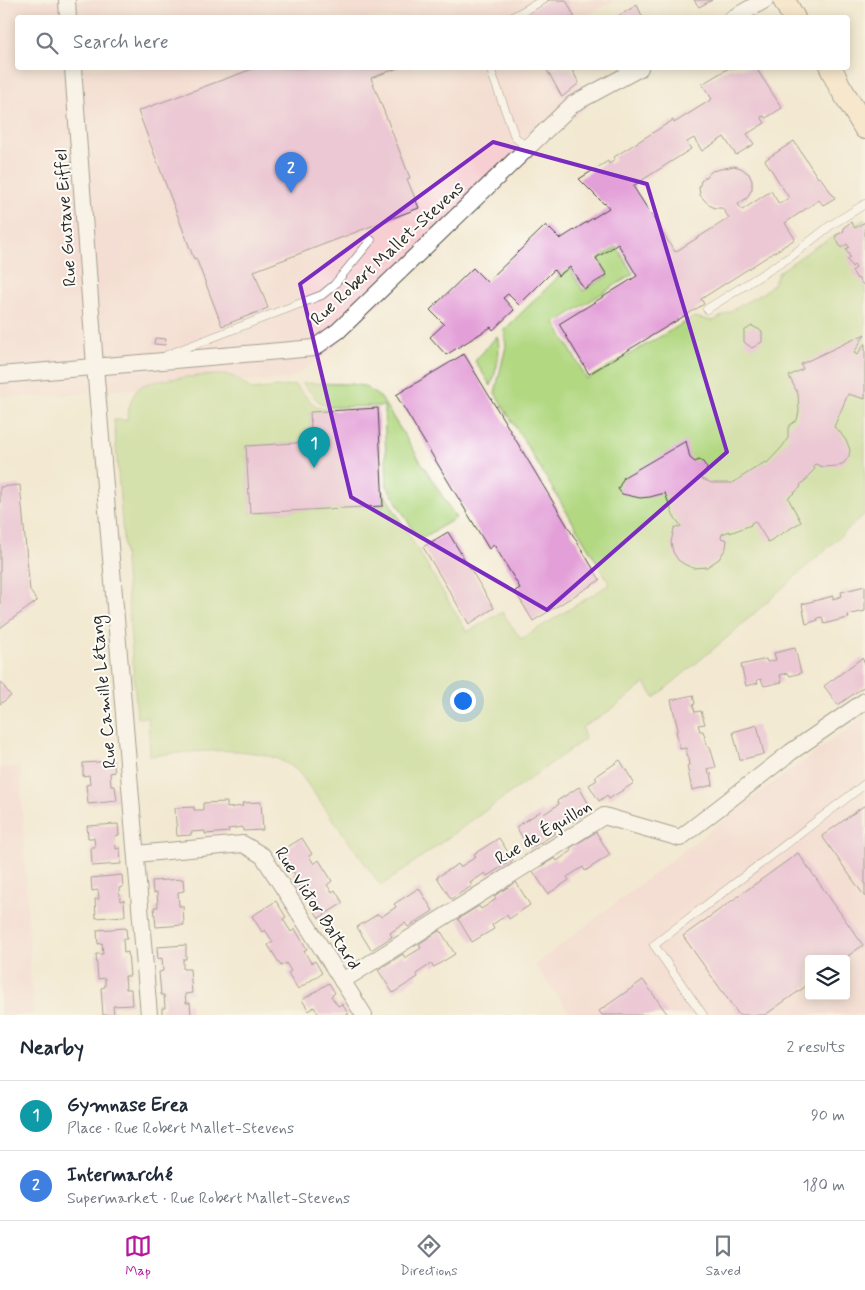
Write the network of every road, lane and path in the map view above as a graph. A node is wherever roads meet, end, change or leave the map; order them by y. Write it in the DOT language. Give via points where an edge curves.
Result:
graph roads {
  1 [pos="67,0"];
  2 [pos="543,0"];
  3 [pos="764,0"];
  4 [pos="784,0"];
  5 [pos="799,0"];
  6 [pos="68,15"];
  7 [pos="517,15"];
  8 [pos="738,15"];
  9 [pos="792,15"];
  10 [pos="806,15"];
  11 [pos="74,70"];
  12 [pos="491,70"];
  13 [pos="636,70"];
  14 [pos="832,73"];
  15 [pos="865,128"];
  16 [pos="527,148"];
  17 [pos="865,204"];
  18 [pos="371,240"];
  19 [pos="707,309"];
  20 [pos="151,362"];
  21 [pos="95,366"];
  22 [pos="0,375"];
  23 [pos="865,701"];
  24 [pos="865,784"];
  25 [pos="136,854"];
  26 [pos="342,981"];
  27 [pos="149,1015"];
  28 [pos="364,1015"];
  29 [pos="703,1015"];
  1 -- 6 [label="street"];
  2 -- 7 [label="lane"];
  3 -- 8 [label="street"];
  4 -- 9 [label="main road"];
  5 -- 10 [label="main road"];
  11 -- 21 [label="street, Rue Gustave Eiffel"];
  12 -- 16 [label="lane" via="515,137"];
  13 -- 16 [label="street, Rue Robert Mallet-Stevens" via="573,104"];
  14 -- 15 [label="main road"];
  16 -- 20 [label="street, Rue Robert Mallet-Stevens" via="338,331 314,348"];
  17 -- 19 [label="lane" via="831,224 790,257"];
  18 -- 20 [label="lane" via="322,295"];
  20 -- 21 [label="street, Rue Robert Mallet-Stevens"];
  21 -- 22 [label="street, Rue Robert Mallet-Stevens"];
  21 -- 25 [label="street, Rue Camille Létang"];
  23 -- 26 [label="street, Rue de Éguillon" via="791,752 680,838 604,816"];
  24 -- 29 [label="lane" via="654,945"];
  25 -- 26 [label="street, Rue Victor Baltard" via="243,844 263,856"];
  25 -- 27 [label="street, Rue Camille Létang"];
  26 -- 28 [label="street, Rue Victor Baltard"];
}
